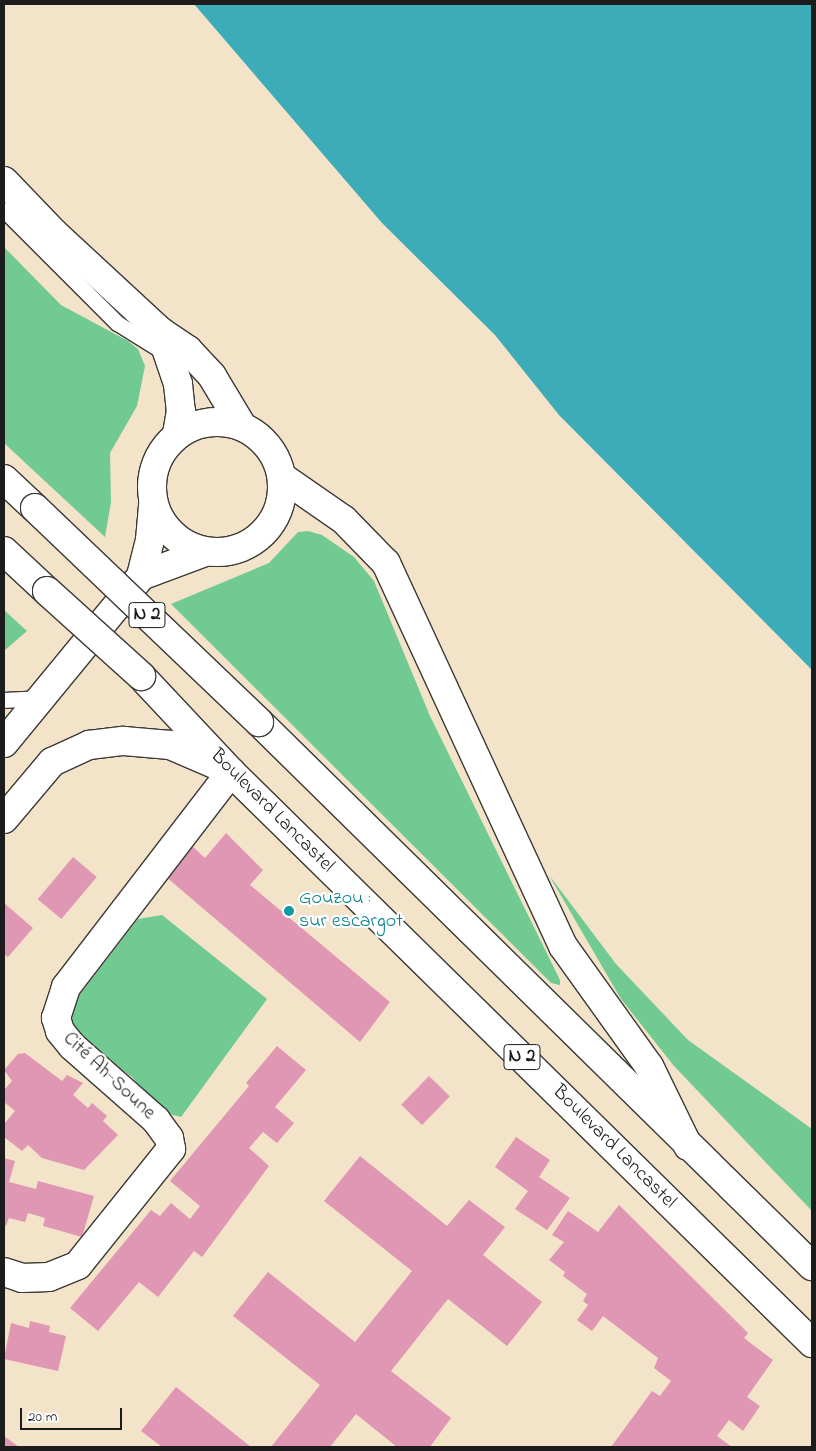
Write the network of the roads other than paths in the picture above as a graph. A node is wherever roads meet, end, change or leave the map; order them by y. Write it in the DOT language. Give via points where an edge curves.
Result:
graph roads {
  1 [pos="4,181"];
  2 [pos="4,210"];
  3 [pos="164,343"];
  4 [pos="242,426"];
  5 [pos="177,434"];
  6 [pos="282,477"];
  7 [pos="4,479"];
  8 [pos="153,502"];
  9 [pos="4,551"];
  10 [pos="205,552"];
  11 [pos="141,576"];
  12 [pos="39,698"];
  13 [pos="4,700"];
  14 [pos="4,743"];
  15 [pos="231,772"];
  16 [pos="4,819"];
  17 [pos="688,1146"];
  18 [pos="812,1266"];
  19 [pos="4,1272"];
  20 [pos="812,1342"];
  1 -- 3 [label="main road"];
  2 -- 3 [label="lane" via="117,323"];
  3 -- 4 [label="main road" via="188,350 212,376"];
  3 -- 5 [label="main road" via="178,384 181,411"];
  4 -- 5 [label="main road" via="220,421 197,424"];
  4 -- 6 [label="main road" via="261,438 275,456"];
  5 -- 8 [label="main road" via="155,464 151,483"];
  6 -- 10 [label="main road" via="276,518 263,534 246,546 226,552"];
  6 -- 17 [label="main road" via="344,520 386,563 563,946 649,1066"];
  7 -- 17 [label="main road, N 2, bridge" via="259,722"];
  8 -- 10 [label="main road" via="159,520 171,535 187,546"];
  8 -- 11 [label="main road" via="150,540"];
  9 -- 15 [label="main road, Boulevard Lancastel / N 2, bridge" via="141,676"];
  10 -- 11 [label="main road"];
  11 -- 12 [label="main road"];
  12 -- 13 [label="lane"];
  12 -- 14 [label="main road"];
  15 -- 16 [label="main road" via="170,745 124,741 90,745 52,762"];
  15 -- 19 [label="main road, Cité Ah-Soune" via="66,987 56,1018 60,1031 72,1046 156,1120 169,1138 171,1149 78,1265 49,1277 22,1278"];
  15 -- 20 [label="main road, Boulevard Lancastel / N 2"];
  17 -- 18 [label="main road, N 2"];
}
